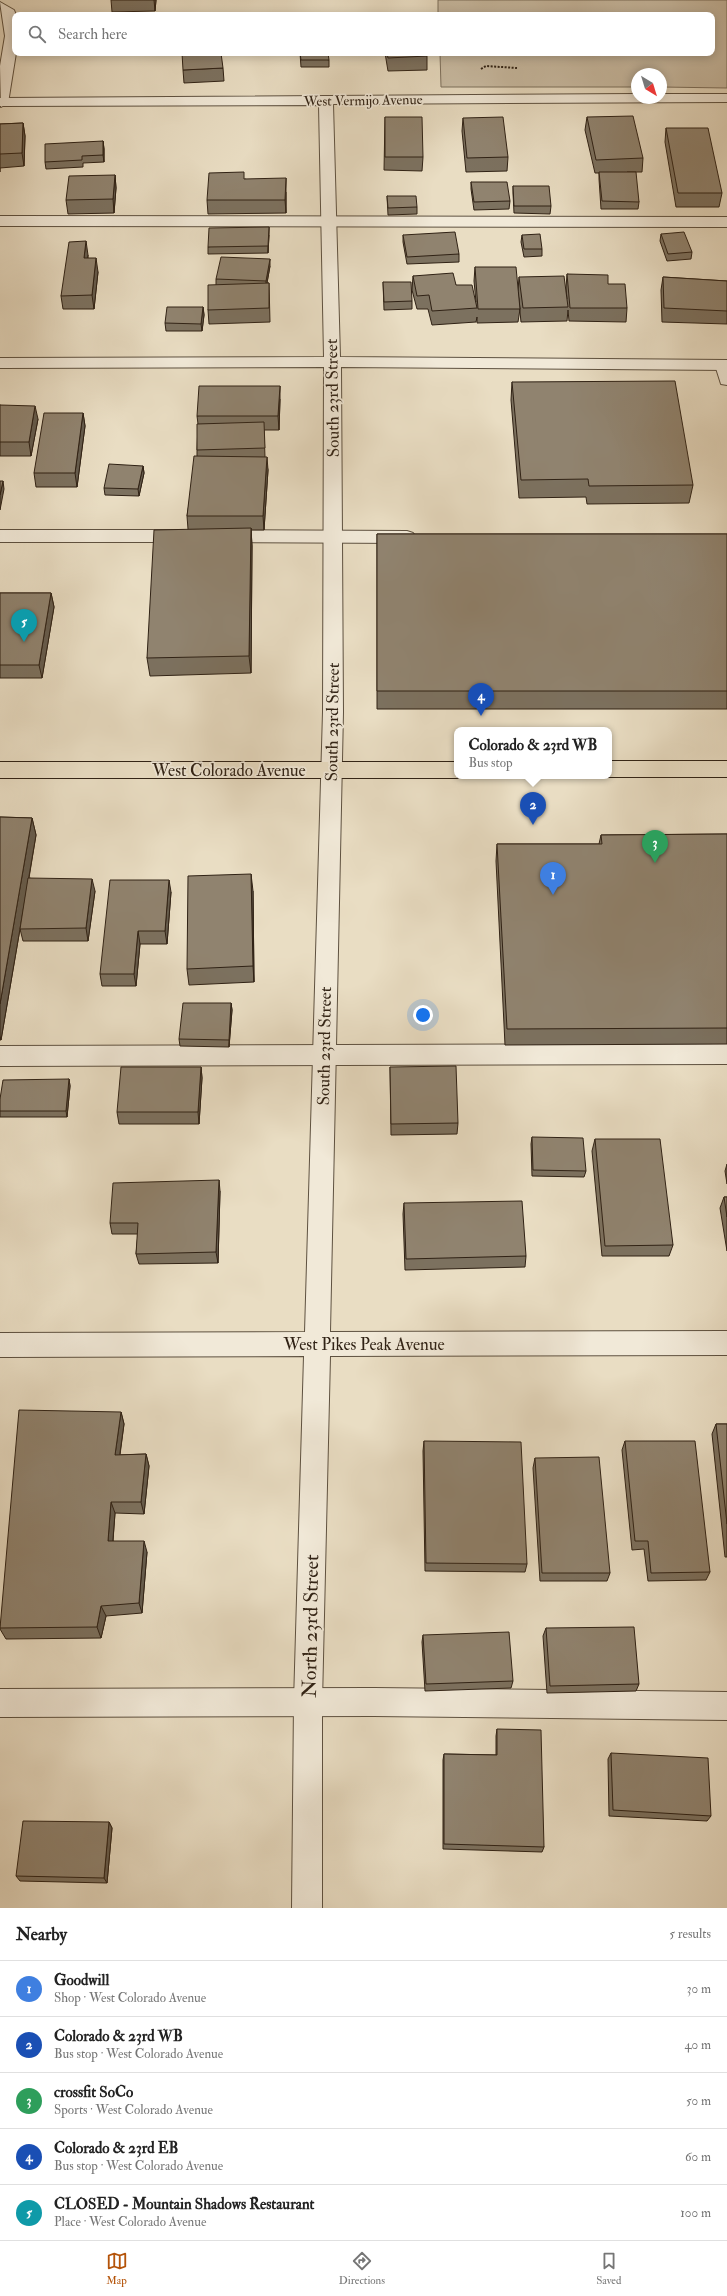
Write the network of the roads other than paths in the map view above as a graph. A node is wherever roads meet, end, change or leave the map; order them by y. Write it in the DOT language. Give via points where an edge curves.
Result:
graph roads {
  1 [pos="0,6"];
  2 [pos="727,98"];
  3 [pos="326,100"];
  4 [pos="1,102"];
  5 [pos="0,221"];
  6 [pos="328,222"];
  7 [pos="727,222"];
  8 [pos="332,362"];
  9 [pos="0,363"];
  10 [pos="726,370"];
  11 [pos="0,536"];
  12 [pos="332,537"];
  13 [pos="427,537"];
  14 [pos="612,769"];
  15 [pos="727,769"];
  16 [pos="0,770"];
  17 [pos="331,770"];
  18 [pos="454,770"];
  19 [pos="727,1054"];
  20 [pos="0,1056"];
  21 [pos="324,1056"];
  22 [pos="727,1343"];
  23 [pos="317,1344"];
  24 [pos="0,1345"];
  25 [pos="308,1702"];
  26 [pos="0,1703"];
  27 [pos="727,1706"];
  28 [pos="307,1908"];
  1 -- 4 [label="street" via="9,13 12,36"];
  2 -- 3 [label="street, West Vermijo Avenue"];
  3 -- 4 [label="street, West Vermijo Avenue"];
  3 -- 6 [label="street, South 23rd Street"];
  5 -- 6 [label="street"];
  6 -- 7 [label="street"];
  6 -- 8 [label="street, South 23rd Street"];
  8 -- 9 [label="street"];
  8 -- 10 [label="street"];
  8 -- 12 [label="street, South 23rd Street"];
  11 -- 12 [label="street"];
  12 -- 13 [label="street"];
  12 -- 17 [label="street, South 23rd Street"];
  14 -- 15 [label="main road"];
  16 -- 17 [label="main road, West Colorado Avenue"];
  17 -- 18 [label="main road, West Colorado Avenue"];
  17 -- 21 [label="street, South 23rd Street"];
  19 -- 21 [label="street"];
  20 -- 21 [label="street"];
  21 -- 23 [label="street, South 23rd Street"];
  22 -- 23 [label="street, West Pikes Peak Avenue"];
  23 -- 24 [label="street, West Pikes Peak Avenue"];
  23 -- 25 [label="street, North 23rd Street"];
  25 -- 26 [label="street"];
  25 -- 27 [label="street"];
  25 -- 28 [label="street, North 23rd Street"];
}
